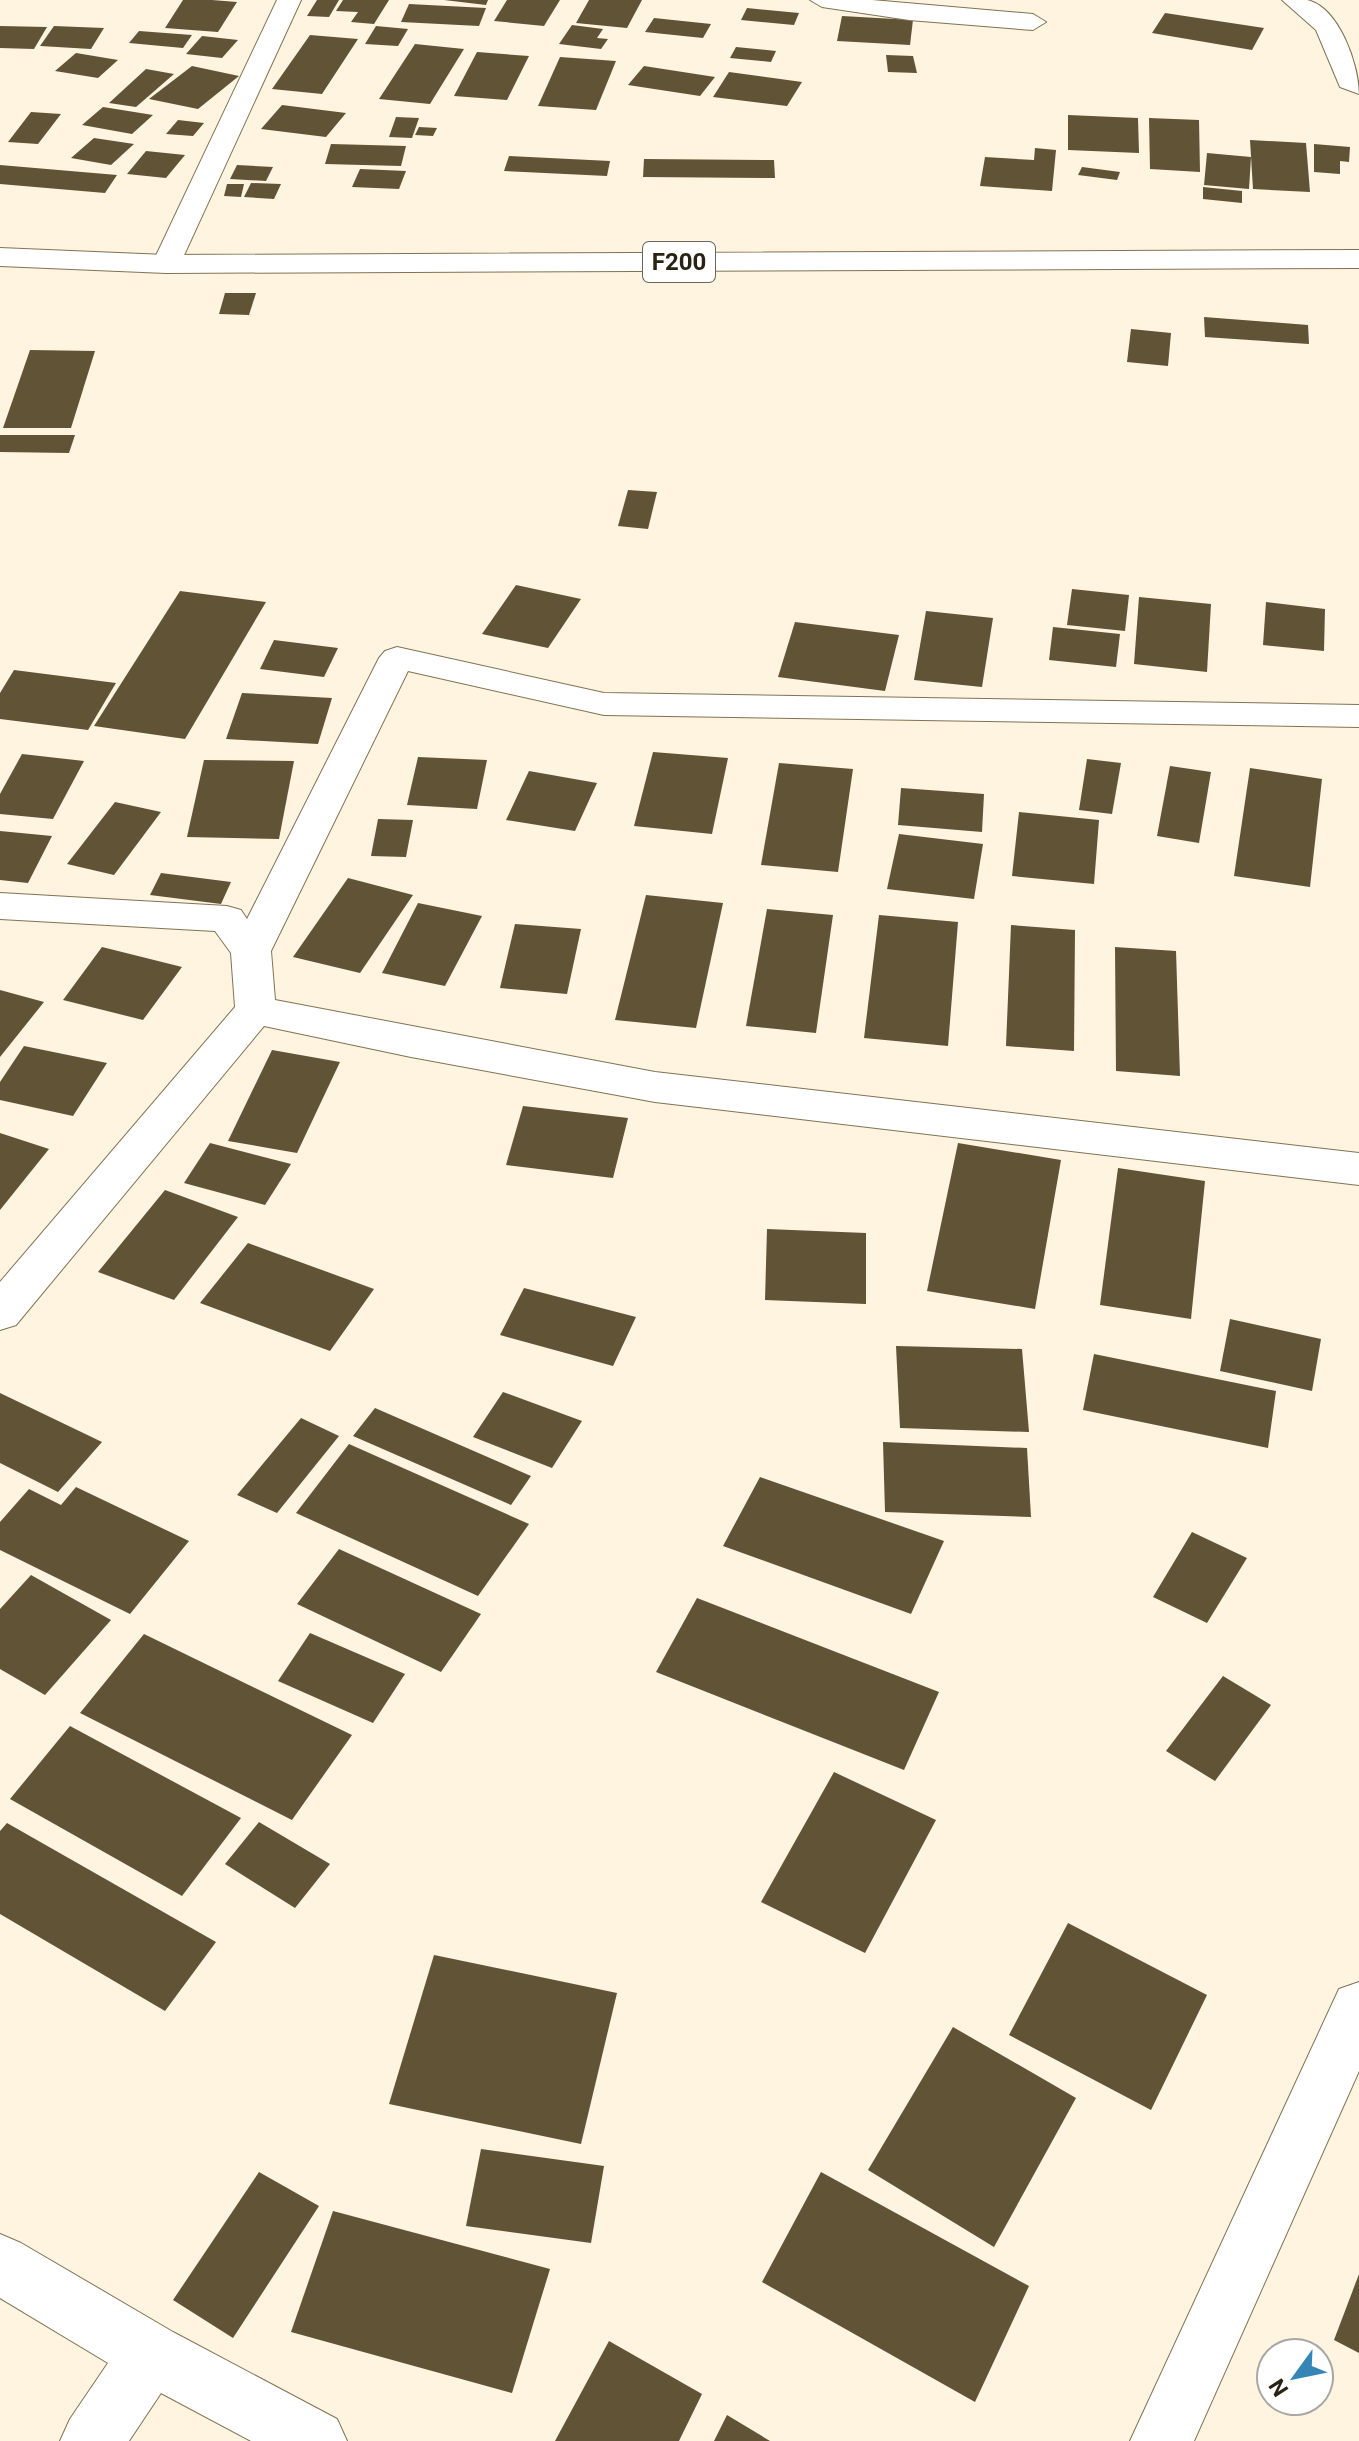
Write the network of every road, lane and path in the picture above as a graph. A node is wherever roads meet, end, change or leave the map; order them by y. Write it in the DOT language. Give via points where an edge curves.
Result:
graph roads {
  1 [pos="289,0"];
  2 [pos="822,0"];
  3 [pos="1294,0"];
  4 [pos="1033,22"];
  5 [pos="1327,27"];
  6 [pos="1359,30"];
  7 [pos="1359,86"];
  8 [pos="0,257"];
  9 [pos="1359,259"];
  10 [pos="166,264"];
  11 [pos="1359,716"];
  12 [pos="0,906"];
  13 [pos="251,951"];
  14 [pos="255,1010"];
  15 [pos="1359,1169"];
  16 [pos="0,1313"];
  17 [pos="1359,2008"];
  18 [pos="0,2264"];
  19 [pos="151,2354"];
  20 [pos="92,2441"];
  21 [pos="315,2441"];
  22 [pos="1162,2441"];
  1 -- 10 [label="street"];
  2 -- 4 [label="street"];
  3 -- 5 [label="street"];
  5 -- 6 [label="street"];
  5 -- 7 [label="street" via="1349,81"];
  8 -- 10 [label="street, F200"];
  9 -- 10 [label="street, F200"];
  11 -- 13 [label="street" via="604,704 397,658"];
  12 -- 13 [label="street" via="227,919"];
  13 -- 14 [label="street"];
  14 -- 15 [label="street" via="655,1087"];
  14 -- 16 [label="street"];
  17 -- 22 [label="street"];
  18 -- 19 [label="street"];
  19 -- 20 [label="street"];
  19 -- 21 [label="street"];
}
